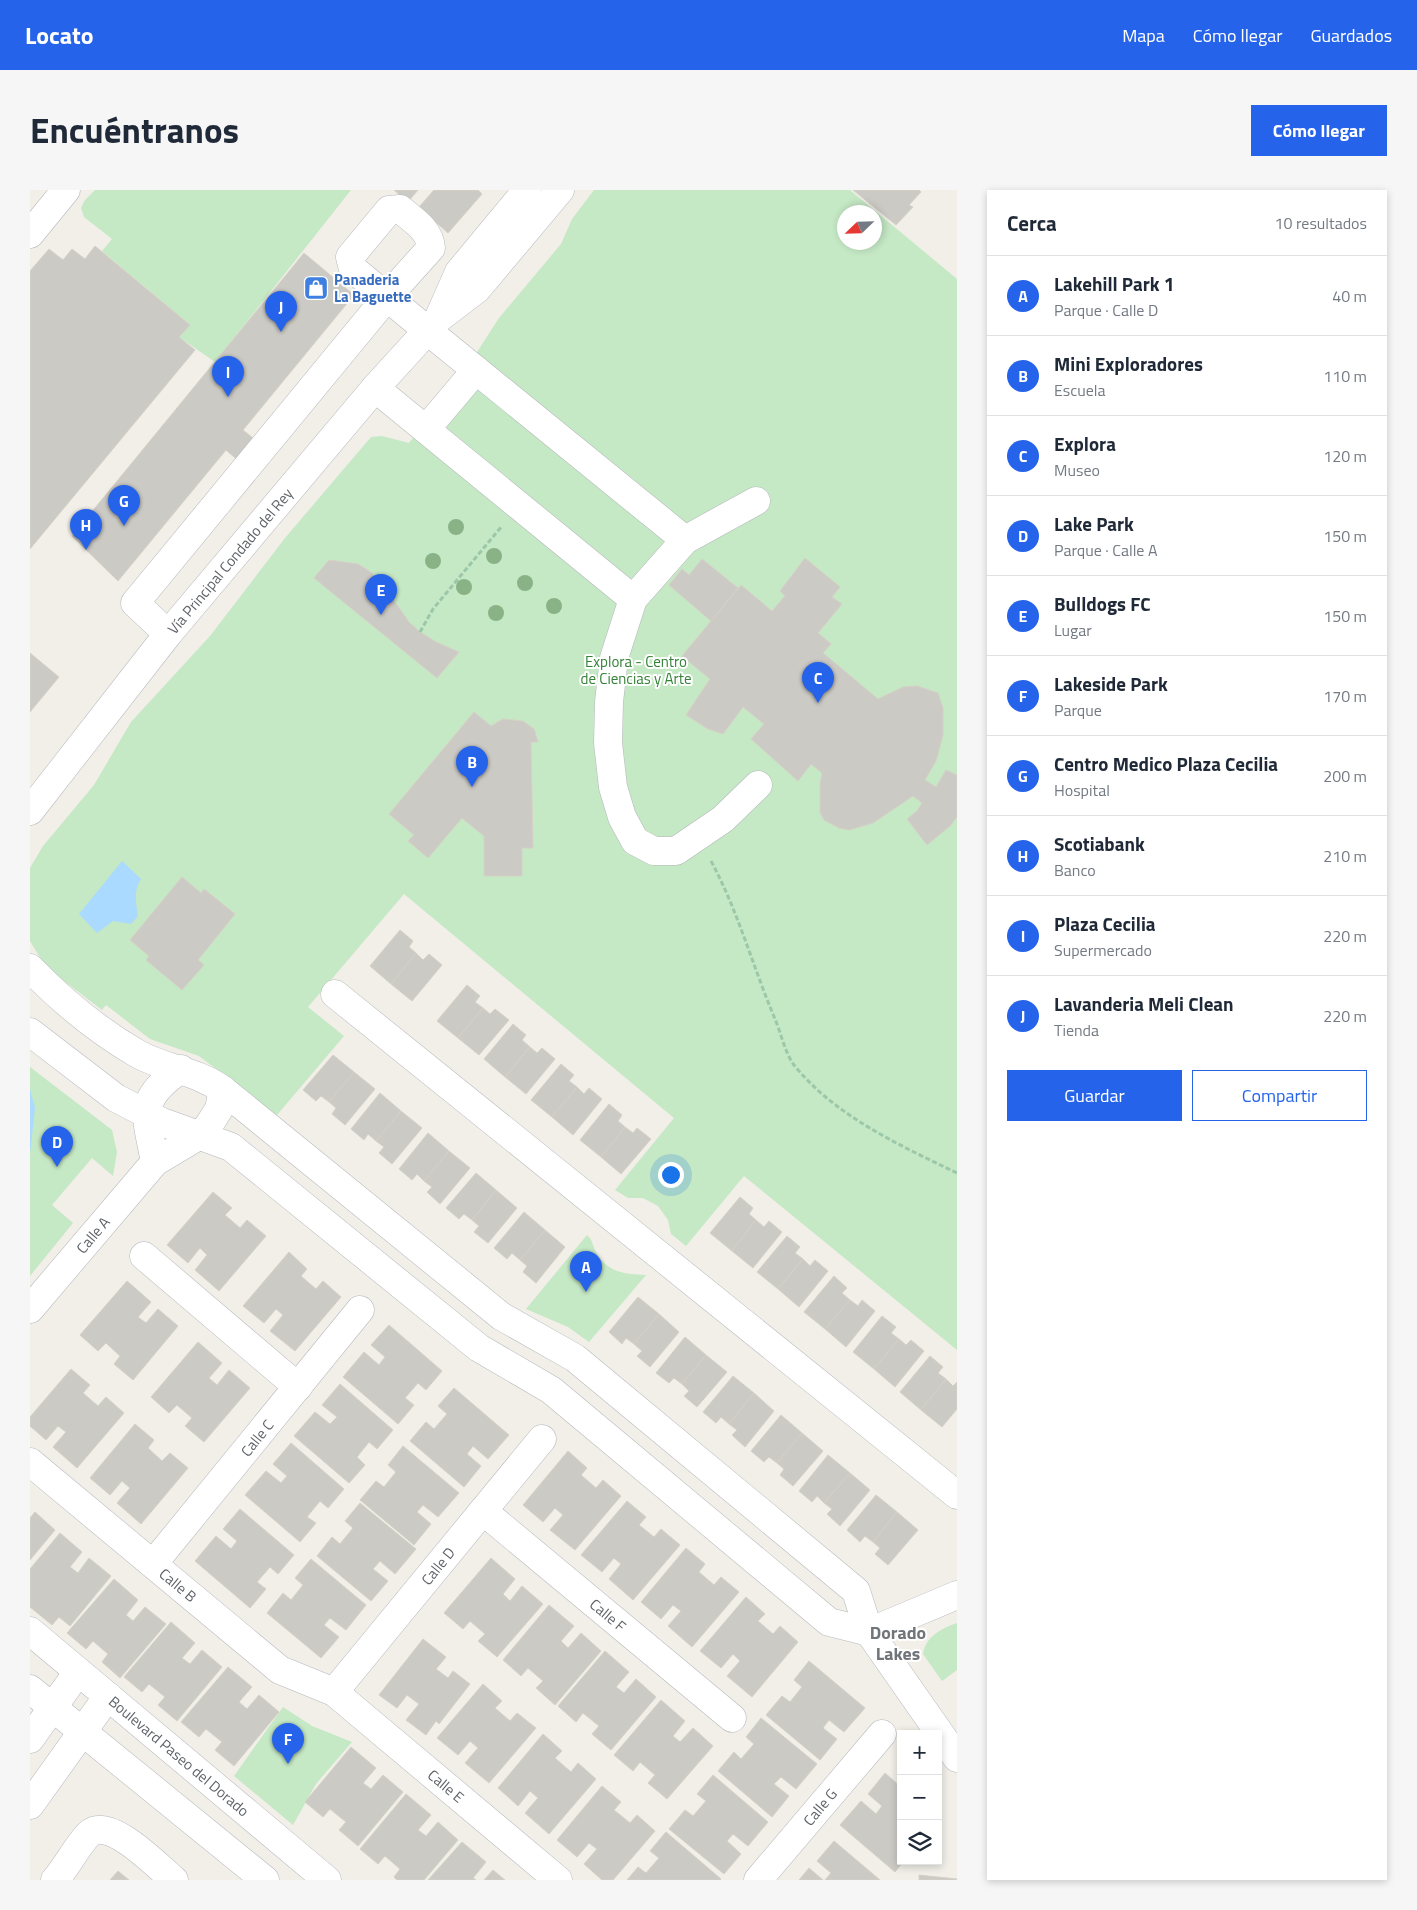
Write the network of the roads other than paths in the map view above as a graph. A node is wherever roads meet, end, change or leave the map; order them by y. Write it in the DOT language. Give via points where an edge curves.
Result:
graph roads {
  1 [pos="66,190"];
  2 [pos="527,190"];
  3 [pos="560,190"];
  4 [pos="30,234"];
  5 [pos="433,325"];
  6 [pos="476,370"];
  7 [pos="375,388"];
  8 [pos="427,428"];
  9 [pos="756,502"];
  10 [pos="685,540"];
  11 [pos="633,599"];
  12 [pos="168,634"];
  13 [pos="758,785"];
  14 [pos="30,810"];
  15 [pos="30,968"];
  16 [pos="336,994"];
  17 [pos="30,1032"];
  18 [pos="182,1069"];
  19 [pos="223,1090"];
  20 [pos="145,1112"];
  21 [pos="200,1135"];
  22 [pos="155,1162"];
  23 [pos="144,1256"];
  24 [pos="30,1309"];
  25 [pos="360,1310"];
  26 [pos="535,1337"];
  27 [pos="515,1369"];
  28 [pos="298,1387"];
  29 [pos="542,1439"];
  30 [pos="30,1462"];
  31 [pos="957,1495"];
  32 [pos="483,1511"];
  33 [pos="153,1564"];
  34 [pos="957,1595"];
  35 [pos="30,1632"];
  36 [pos="868,1632"];
  37 [pos="78,1672"];
  38 [pos="30,1689"];
  39 [pos="334,1692"];
  40 [pos="108,1696"];
  41 [pos="52,1707"];
  42 [pos="732,1718"];
  43 [pos="81,1731"];
  44 [pos="882,1734"];
  45 [pos="30,1739"];
  46 [pos="957,1758"];
  47 [pos="30,1804"];
  48 [pos="55,1880"];
  49 [pos="174,1880"];
  50 [pos="265,1880"];
  51 [pos="327,1880"];
  52 [pos="558,1880"];
  53 [pos="758,1880"];
  1 -- 4 [label="street"];
  2 -- 5 [label="street, Vía Principal Condado del Rey" via="459,272"];
  3 -- 5 [label="street, Vía Principal Condado del Rey" via="477,289"];
  5 -- 6 [label="street"];
  5 -- 7 [label="street, Vía Principal Condado del Rey"];
  5 -- 12 [label="street" via="387,297 135,603"];
  6 -- 8 [label="street"];
  6 -- 10 [label="street"];
  7 -- 8 [label="street"];
  7 -- 12 [label="street, Vía Principal Condado del Rey"];
  8 -- 11 [label="street"];
  9 -- 10 [label="street"];
  10 -- 11 [label="street"];
  11 -- 13 [label="street" via="614,658 608,742 613,787 622,817 635,841 654,851 676,851 723,819"];
  12 -- 14 [label="street, Vía Principal Condado del Rey"];
  15 -- 18 [label="street" via="55,994 91,1023 140,1055"];
  16 -- 31 [label="street"];
  17 -- 20 [label="street" via="116,1098"];
  18 -- 19 [label="street"];
  18 -- 20 [label="street" via="163,1082 150,1098"];
  19 -- 21 [label="street, Calle A" via="219,1109"];
  19 -- 26 [label="street" via="501,1316"];
  20 -- 21 [label="street" via="180,1130"];
  20 -- 22 [label="street"];
  21 -- 22 [label="street, Calle A"];
  21 -- 27 [label="street" via="231,1147 479,1348"];
  22 -- 24 [label="street, Calle A"];
  23 -- 28 [label="street"];
  25 -- 28 [label="street, Calle C"];
  26 -- 27 [label="street"];
  26 -- 36 [label="street" via="575,1358 856,1591"];
  27 -- 36 [label="street" via="551,1390 829,1622"];
  28 -- 33 [label="street, Calle C"];
  29 -- 32 [label="street, Calle D"];
  30 -- 33 [label="street, Calle B"];
  32 -- 39 [label="street, Calle D"];
  32 -- 42 [label="street, Calle F"];
  33 -- 39 [label="street, Calle B" via="280,1670"];
  34 -- 36 [label="street"];
  35 -- 37 [label="street, Boulevard Paseo del Dorado"];
  36 -- 46 [label="street"];
  37 -- 40 [label="street, Boulevard Paseo del Dorado"];
  37 -- 41 [label="street"];
  38 -- 41 [label="street"];
  39 -- 52 [label="street, Calle E"];
  40 -- 43 [label="street"];
  40 -- 51 [label="street, Boulevard Paseo del Dorado"];
  41 -- 43 [label="street"];
  41 -- 45 [label="street"];
  43 -- 47 [label="street"];
  43 -- 50 [label="street"];
  44 -- 53 [label="street, Calle G"];
  48 -- 49 [label="street" via="90,1833 101,1829 111,1830"];
}
